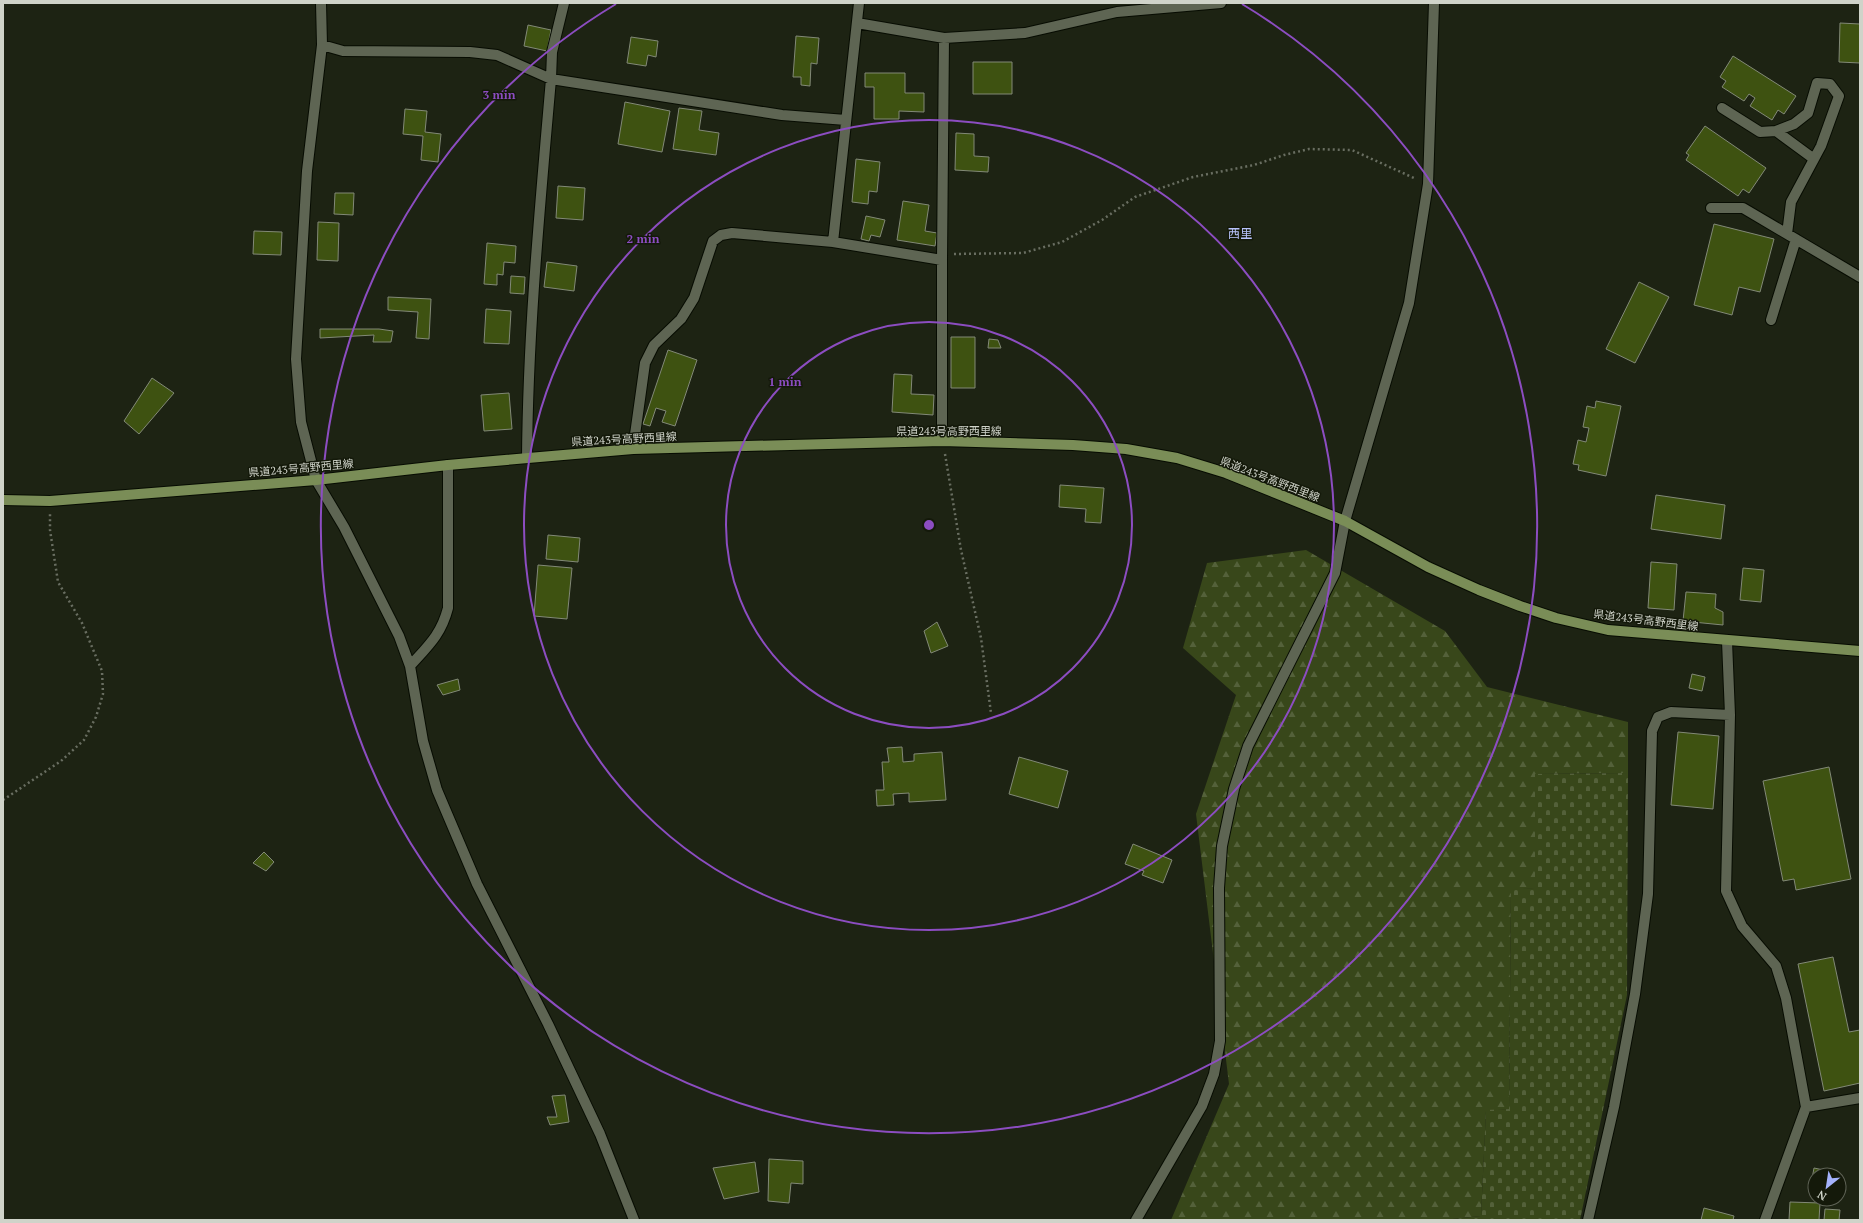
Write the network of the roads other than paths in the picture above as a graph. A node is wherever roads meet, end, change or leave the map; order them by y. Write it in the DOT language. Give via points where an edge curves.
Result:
graph roads {
  1 [pos="321,3"];
  2 [pos="564,3"];
  3 [pos="859,3"];
  4 [pos="1221,3"];
  5 [pos="1434,3"];
  6 [pos="857,23"];
  7 [pos="944,38"];
  8 [pos="322,45"];
  9 [pos="551,79"];
  10 [pos="1722,108"];
  11 [pos="846,120"];
  12 [pos="1776,131"];
  13 [pos="1814,159"];
  14 [pos="1712,208"];
  15 [pos="1792,237"];
  16 [pos="833,242"];
  17 [pos="942,257"];
  18 [pos="1860,277"];
  19 [pos="1771,320"];
  20 [pos="942,441"];
  21 [pos="633,449"];
  22 [pos="527,458"];
  23 [pos="448,465"];
  24 [pos="316,480"];
  25 [pos="3,500"];
  26 [pos="1345,521"];
  27 [pos="1727,642"];
  28 [pos="1860,651"];
  29 [pos="410,666"];
  30 [pos="1730,715"];
  31 [pos="1860,1098"];
  32 [pos="1806,1108"];
  33 [pos="634,1220"];
  34 [pos="1136,1220"];
  35 [pos="1588,1220"];
  36 [pos="1765,1220"];
  1 -- 8 [label="street"];
  2 -- 9 [label="street" via="552,52"];
  3 -- 6 [label="street"];
  4 -- 7 [label="street" via="1117,12 1025,33"];
  5 -- 26 [label="street" via="1428,184 1409,302"];
  6 -- 7 [label="street"];
  6 -- 11 [label="street"];
  7 -- 17 [label="street"];
  8 -- 9 [label="street" via="343,51 470,52 497,55"];
  8 -- 24 [label="street" via="307,171 296,359 301,422"];
  9 -- 11 [label="street" via="782,115"];
  9 -- 22 [label="street" via="534,266 528,373"];
  10 -- 12 [label="street" via="1760,132"];
  11 -- 16 [label="street"];
  12 -- 13 [label="street"];
  12 -- 13 [label="street" via="1794,124 1808,113 1817,83 1830,84 1839,96"];
  13 -- 15 [label="street" via="1791,202"];
  14 -- 15 [label="street" via="1743,208"];
  15 -- 18 [label="street"];
  15 -- 19 [label="street"];
  16 -- 17 [label="street"];
  16 -- 21 [label="street" via="732,233 720,235 713,241 694,298 681,318 654,345 645,363"];
  17 -- 20 [label="street"];
  20 -- 21 [label="main road, 県道243号高野西里線"];
  20 -- 26 [label="main road, 県道243号高野西里線" via="1072,445 1126,449 1177,458 1226,473"];
  21 -- 22 [label="main road, 県道243号高野西里線"];
  22 -- 23 [label="main road, 県道243号高野西里線"];
  23 -- 24 [label="main road, 県道243号高野西里線"];
  23 -- 29 [label="street" via="448,608 444,624 434,640"];
  24 -- 25 [label="main road, 県道243号高野西里線" via="50,501"];
  24 -- 29 [label="street" via="344,527 400,636"];
  26 -- 27 [label="main road, 県道243号高野西里線" via="1428,567 1520,606 1556,618 1608,630"];
  26 -- 34 [label="street" via="1335,573 1248,746 1234,789 1222,846 1219,888 1220,1041 1214,1074 1202,1106"];
  27 -- 28 [label="main road, 県道243号高野西里線"];
  27 -- 30 [label="street"];
  29 -- 33 [label="street" via="423,741 437,790 477,884 600,1134"];
  30 -- 32 [label="street" via="1726,890 1742,926 1776,966 1786,998"];
  30 -- 35 [label="street" via="1671,712 1658,718 1652,731 1647,902 1634,1001 1614,1107"];
  31 -- 32 [label="street"];
  32 -- 36 [label="street"];
}
